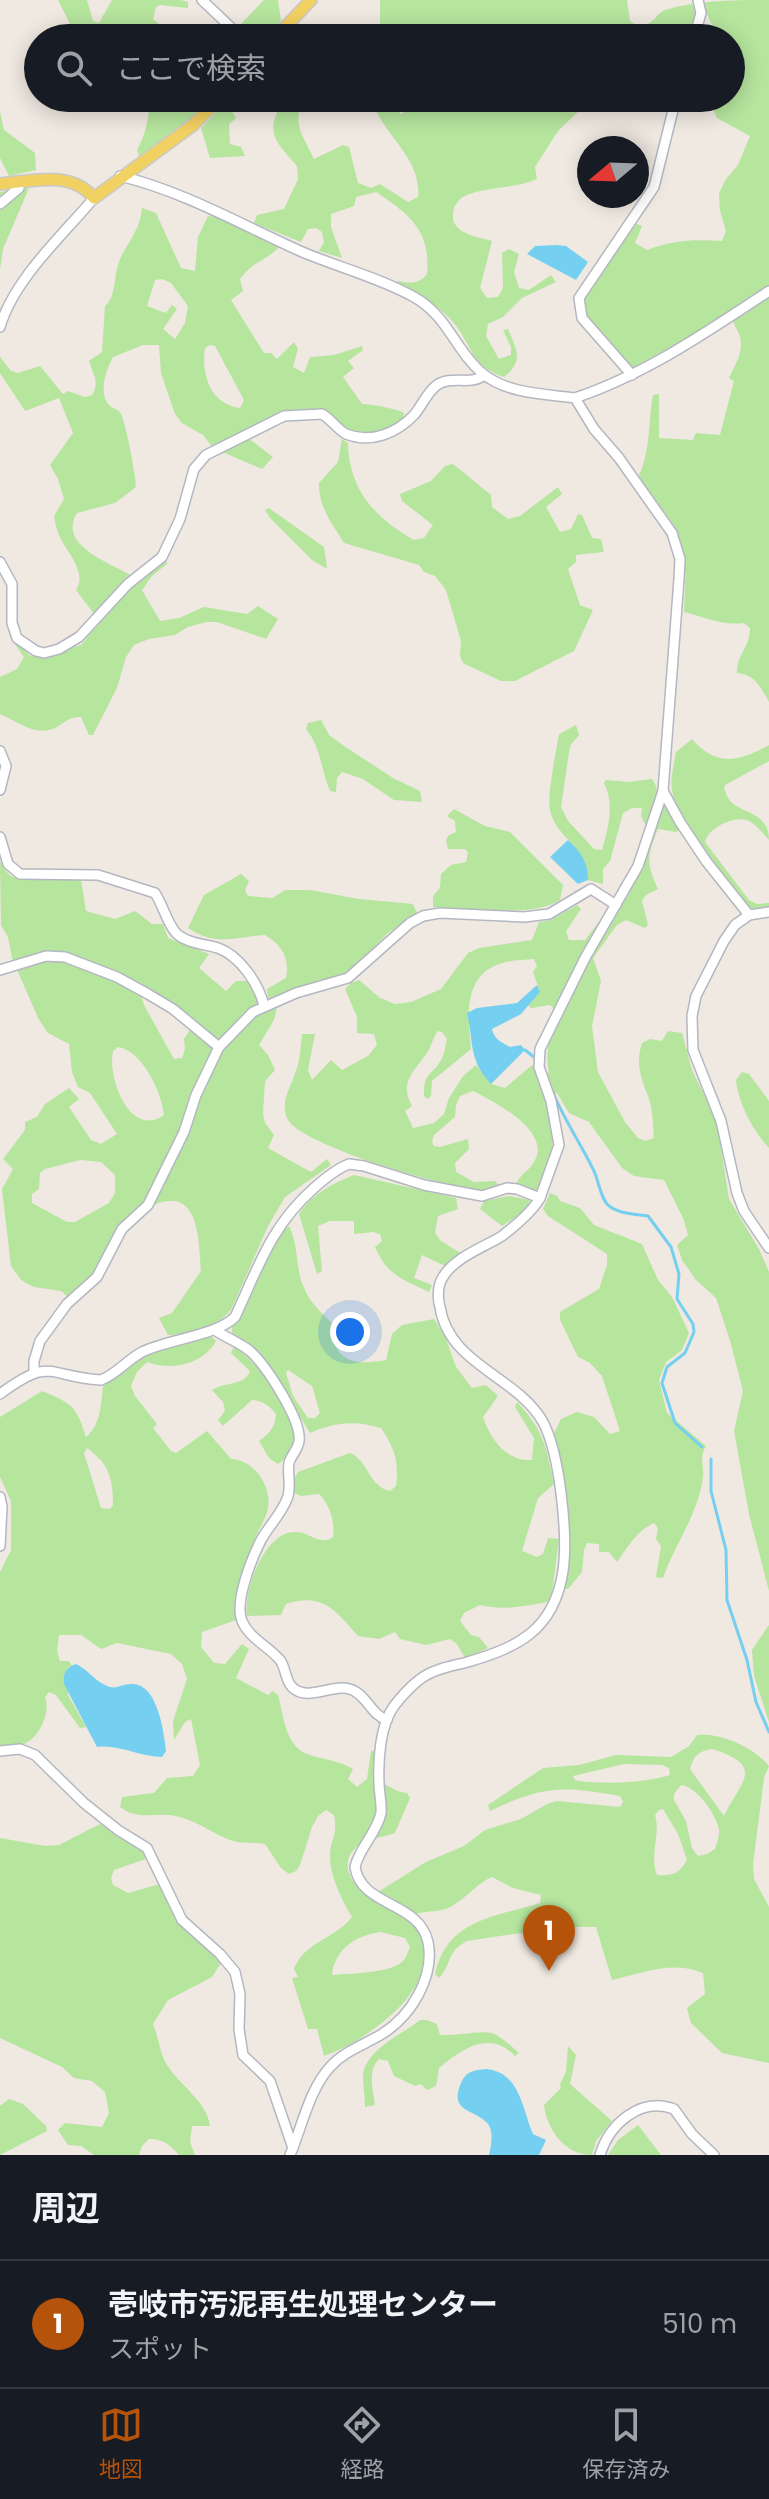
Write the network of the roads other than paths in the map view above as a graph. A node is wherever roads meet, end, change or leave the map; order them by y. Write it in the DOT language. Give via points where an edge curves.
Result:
graph roads {
  1 [pos="202,0"];
  2 [pos="311,0"];
  3 [pos="698,0"];
  4 [pos="227,24"];
  5 [pos="288,24"];
  6 [pos="698,24"];
  7 [pos="206,112"];
  8 [pos="673,112"];
  9 [pos="120,176"];
  10 [pos="19,182"];
  11 [pos="0,184"];
  12 [pos="94,198"];
  13 [pos="0,204"];
  14 [pos="769,291"];
  15 [pos="0,327"];
  16 [pos="484,375"];
  17 [pos="632,375"];
  18 [pos="575,398"];
  19 [pos="0,562"];
  20 [pos="0,751"];
  21 [pos="0,790"];
  22 [pos="663,791"];
  23 [pos="0,837"];
  24 [pos="616,905"];
  25 [pos="769,912"];
  26 [pos="749,915"];
  27 [pos="0,970"];
  28 [pos="264,1006"];
  29 [pos="219,1047"];
  30 [pos="540,1198"];
  31 [pos="769,1248"];
  32 [pos="215,1330"];
  33 [pos="34,1372"];
  34 [pos="0,1394"];
  35 [pos="0,1497"];
  36 [pos="0,1546"];
  37 [pos="387,1720"];
  38 [pos="0,1751"];
  39 [pos="291,2151"];
  40 [pos="600,2155"];
  41 [pos="714,2155"];
  1 -- 4 [label="street"];
  2 -- 5 [label="main road"];
  3 -- 6 [label="street"];
  7 -- 9 [label="main road"];
  8 -- 17 [label="street" via="654,187 579,298 582,318"];
  9 -- 12 [label="main road"];
  9 -- 16 [label="street" via="206,207 414,297 441,318"];
  10 -- 11 [label="main road"];
  10 -- 12 [label="main road" via="66,180 81,184"];
  10 -- 13 [label="street" via="16,193"];
  12 -- 15 [label="street" via="18,288"];
  14 -- 17 [label="street"];
  16 -- 18 [label="street" via="514,388"];
  16 -- 19 [label="street" via="437,385 414,416 390,434 349,435 322,414 293,413 206,455 194,469 162,557 79,637 59,649 36,651 17,638 12,584"];
  17 -- 18 [label="street"];
  18 -- 22 [label="street" via="672,533 680,559"];
  20 -- 21 [label="street" via="6,766"];
  22 -- 24 [label="street" via="638,866"];
  22 -- 26 [label="street" via="706,861"];
  23 -- 28 [label="street" via="8,864 20,874 98,875 155,893 177,934 232,957 261,990"];
  24 -- 28 [label="street" via="591,889 549,914 423,916 348,978"];
  24 -- 30 [label="street" via="540,1049 539,1067 559,1145"];
  25 -- 26 [label="street"];
  26 -- 31 [label="street" via="724,941 696,996 692,1037 697,1064 721,1121 737,1193"];
  27 -- 29 [label="street" via="46,956 65,957 148,994"];
  28 -- 29 [label="street"];
  29 -- 33 [label="street" via="148,1205 122,1229 97,1277 67,1304 40,1341"];
  30 -- 32 [label="street" via="507,1188 482,1196 349,1164 291,1209 235,1317"];
  30 -- 37 [label="street" via="500,1237 446,1274 439,1305 456,1345 526,1402 547,1432 563,1526 563,1571 557,1593 546,1619 528,1636 499,1653 420,1678"];
  32 -- 33 [label="street" via="144,1351 101,1380"];
  32 -- 37 [label="street" via="261,1362 296,1420 299,1435 288,1466 289,1497 262,1539 245,1582 242,1620 280,1661 295,1690 355,1691"];
  33 -- 34 [label="street"];
  35 -- 36 [label="street"];
  37 -- 39 [label="street" via="380,1816 356,1859 356,1876 369,1892 420,1925 429,1960 418,1996 395,2025 326,2072"];
  38 -- 39 [label="street" via="20,1749 35,1755 84,1803 147,1848 182,1920 235,1972 243,2055 270,2081"];
  40 -- 41 [label="street" via="620,2121 656,2105 674,2109"];
}
